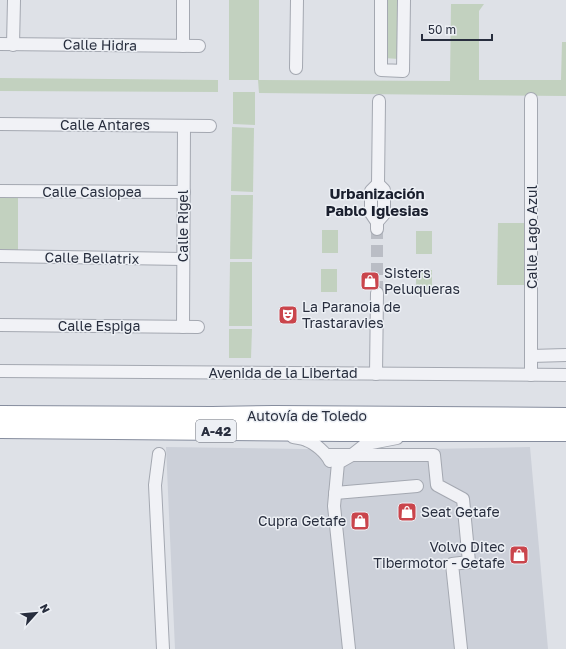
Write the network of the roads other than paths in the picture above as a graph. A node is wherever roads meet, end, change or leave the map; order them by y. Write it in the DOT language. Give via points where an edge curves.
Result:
graph roads {
  1 [pos="14,0"];
  2 [pos="183,0"];
  3 [pos="297,0"];
  4 [pos="381,0"];
  5 [pos="404,0"];
  6 [pos="0,44"];
  7 [pos="13,44"];
  8 [pos="183,46"];
  9 [pos="199,46"];
  10 [pos="296,68"];
  11 [pos="531,100"];
  12 [pos="379,101"];
  13 [pos="0,124"];
  14 [pos="184,126"];
  15 [pos="210,126"];
  16 [pos="0,192"];
  17 [pos="184,192"];
  18 [pos="377,226"];
  19 [pos="0,256"];
  20 [pos="183,259"];
  21 [pos="377,293"];
  22 [pos="0,325"];
  23 [pos="183,327"];
  24 [pos="198,327"];
  25 [pos="566,355"];
  26 [pos="531,356"];
  27 [pos="0,372"];
  28 [pos="376,374"];
  29 [pos="531,375"];
  30 [pos="566,375"];
  31 [pos="0,415"];
  32 [pos="566,417"];
  33 [pos="0,429"];
  34 [pos="261,431"];
  35 [pos="432,432"];
  36 [pos="461,432"];
  37 [pos="566,432"];
  38 [pos="566,440"];
  39 [pos="159,454"];
  40 [pos="327,455"];
  41 [pos="352,455"];
  42 [pos="336,480"];
  43 [pos="417,486"];
  44 [pos="335,493"];
  45 [pos="163,649"];
  46 [pos="349,649"];
  47 [pos="461,649"];
  1 -- 7 [label="street"];
  2 -- 8 [label="street"];
  3 -- 10 [label="street"];
  4 -- 5 [label="street" via="381,70 403,71"];
  6 -- 7 [label="street, Calle Hidra"];
  7 -- 8 [label="street, Calle Hidra"];
  8 -- 9 [label="street, Calle Hidra"];
  11 -- 26 [label="street, Calle Lago Azul"];
  12 -- 18 [label="street" via="378,184 371,191 371,213"];
  13 -- 14 [label="street, Calle Antares"];
  14 -- 15 [label="street, Calle Antares"];
  14 -- 17 [label="street, Calle Rigel"];
  16 -- 17 [label="street, Calle Casiopea"];
  17 -- 20 [label="street, Calle Rigel"];
  19 -- 20 [label="street, Calle Bellatrix"];
  20 -- 23 [label="street, Calle Rigel"];
  21 -- 28 [label="street"];
  22 -- 23 [label="street, Calle Espiga"];
  23 -- 24 [label="street, Calle Espiga"];
  25 -- 26 [label="street"];
  26 -- 29 [label="street, Calle Lago Azul"];
  27 -- 28 [label="street, Avenida de la Libertad"];
  28 -- 29 [label="street, Avenida de la Libertad"];
  29 -- 30 [label="street, Avenida de la Libertad"];
  31 -- 32 [label="highway, Autovía de Toledo / A-42"];
  33 -- 34 [label="highway, Autovía de Toledo / A-42"];
  34 -- 35 [label="highway, Autovía de Toledo / A-42"];
  34 -- 40 [label="street" via="306,440"];
  35 -- 36 [label="highway, Autovía de Toledo / A-42"];
  35 -- 41 [label="street" via="366,444"];
  36 -- 37 [label="highway, Autovía de Toledo / A-42"];
  36 -- 38 [label="highway" via="534,440"];
  39 -- 45 [label="street" via="155,485"];
  40 -- 41 [label="street"];
  40 -- 42 [label="street"];
  41 -- 42 [label="street" via="338,463"];
  41 -- 47 [label="street" via="434,455 437,485 463,499 469,562 452,564"];
  42 -- 44 [label="street"];
  43 -- 44 [label="street"];
  44 -- 46 [label="street" via="334,506"];
}
